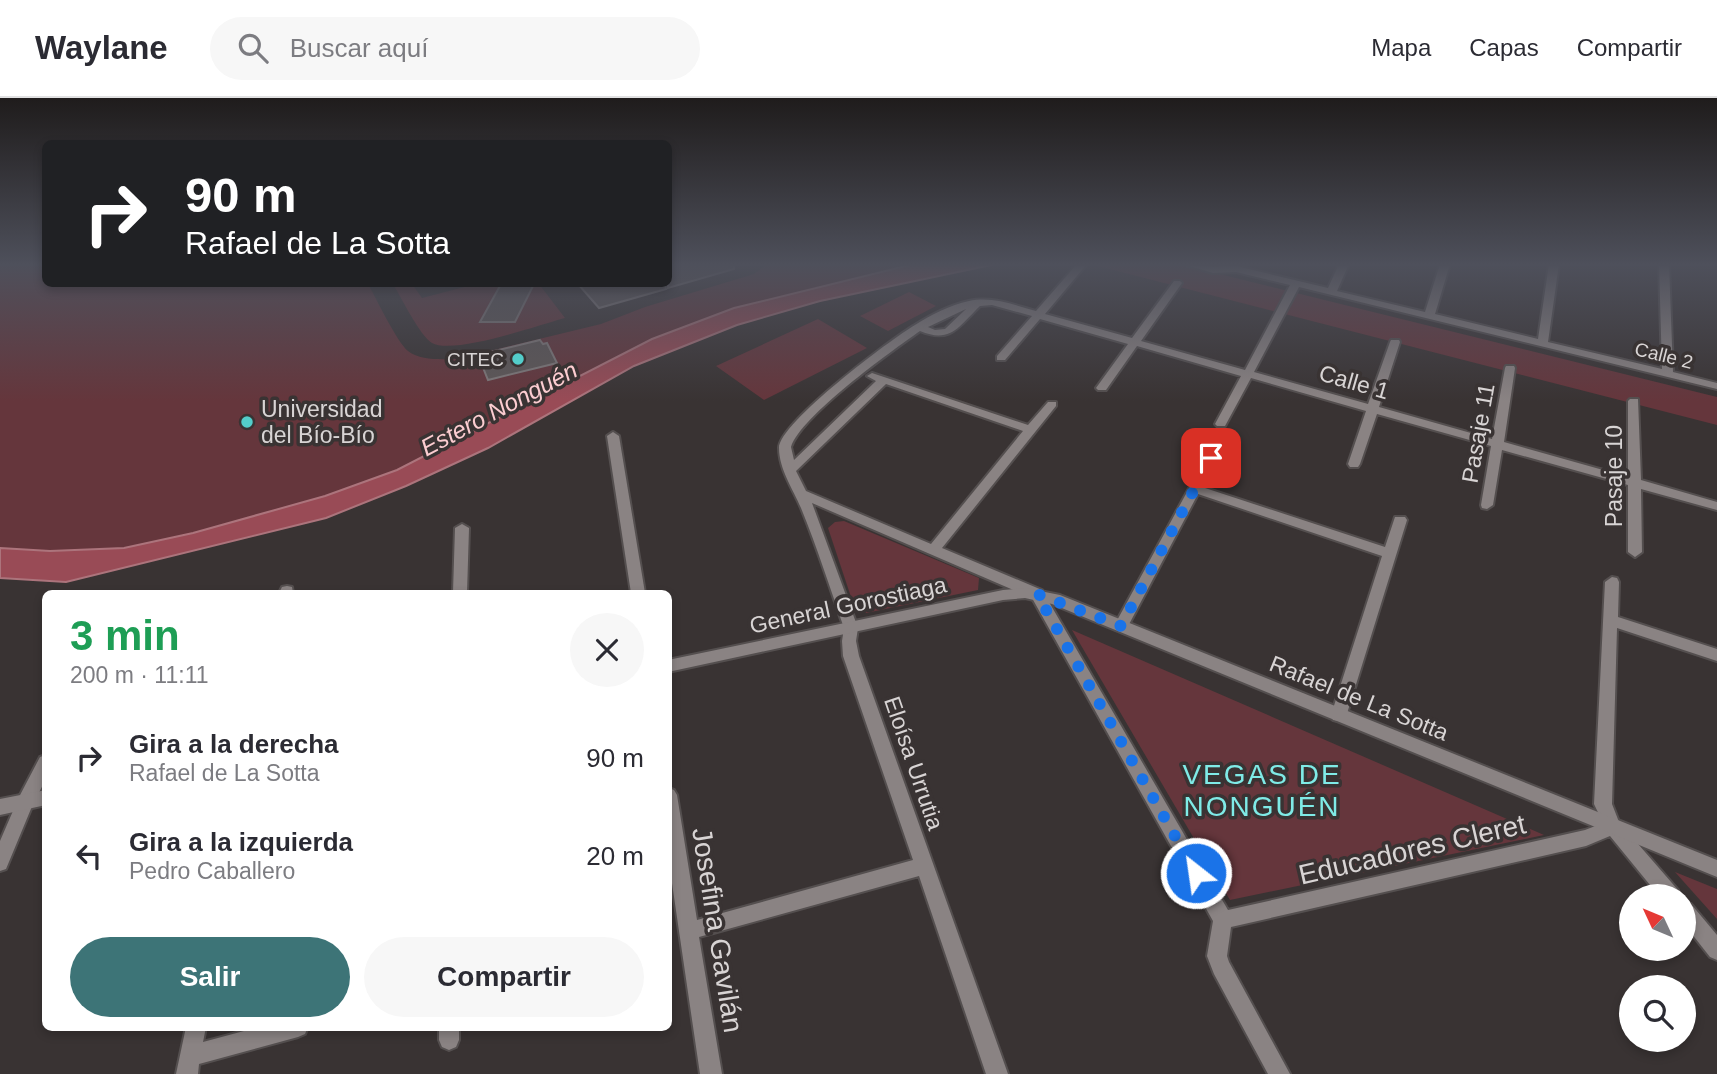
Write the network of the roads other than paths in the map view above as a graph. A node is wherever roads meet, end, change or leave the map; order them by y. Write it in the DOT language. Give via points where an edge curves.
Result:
graph roads {
  1 [pos="959,310"];
  2 [pos="1015,310"];
  3 [pos="1043,310"];
  4 [pos="1158,310"];
  5 [pos="1282,310"];
  6 [pos="1403,310"];
  7 [pos="1431,310"];
  8 [pos="1547,310"];
  9 [pos="1666,310"];
  10 [pos="1038,315"];
  11 [pos="1429,316"];
  12 [pos="919,327"];
  13 [pos="1135,342"];
  14 [pos="1395,342"];
  15 [pos="1542,344"];
  16 [pos="1001,358"];
  17 [pos="1510,368"];
  18 [pos="1247,374"];
  19 [pos="1668,374"];
  20 [pos="1717,386"];
  21 [pos="1102,388"];
  22 [pos="1634,401"];
  23 [pos="1052,404"];
  24 [pos="1372,409"];
  25 [pos="1221,424"];
  26 [pos="1031,430"];
  27 [pos="613,436"];
  28 [pos="1497,444"];
  29 [pos="1211,458"];
  30 [pos="1354,464"];
  31 [pos="790,470"];
  32 [pos="1634,483"];
  33 [pos="1195,488"];
  34 [pos="802,494"];
  35 [pos="1487,505"];
  36 [pos="1717,506"];
  37 [pos="1400,520"];
  38 [pos="462,528"];
  39 [pos="934,549"];
  40 [pos="1635,552"];
  41 [pos="1390,553"];
  42 [pos="984,570"];
  43 [pos="1612,582"];
  44 [pos="460,590"];
  45 [pos="638,590"];
  46 [pos="1037,594"];
  47 [pos="986,598"];
  48 [pos="1611,620"];
  49 [pos="1121,626"];
  50 [pos="851,628"];
  51 [pos="1717,655"];
  52 [pos="672,665"];
  53 [pos="1339,715"];
  54 [pos="42,770"];
  55 [pos="42,798"];
  56 [pos="25,802"];
  57 [pos="0,807"];
  58 [pos="672,821"];
  59 [pos="1613,827"];
  60 [pos="0,863"];
  61 [pos="924,866"];
  62 [pos="1717,869"];
  63 [pos="1661,884"];
  64 [pos="1223,920"];
  65 [pos="1696,925"];
  66 [pos="689,931"];
  67 [pos="1717,950"];
  68 [pos="195,1031"];
  69 [pos="287,1031"];
  70 [pos="189,1065"];
  71 [pos="711,1074"];
  72 [pos="997,1074"];
  73 [pos="1279,1074"];
  1 -- 12 [label="street, Calle 1"];
  2 -- 10 [label="street, Calle 1"];
  3 -- 10 [label="street"];
  4 -- 13 [label="street"];
  5 -- 18 [label="street"];
  6 -- 11 [label="street, Calle 2"];
  7 -- 11 [label="street"];
  8 -- 15 [label="street"];
  9 -- 19 [label="street"];
  10 -- 13 [label="street, Calle 1"];
  10 -- 16 [label="street"];
  11 -- 15 [label="street, Calle 2"];
  12 -- 31 [label="street, Eloísa Urrutia" via="887,348 791,431 785,447"];
  13 -- 18 [label="street, Calle 1"];
  13 -- 21 [label="street"];
  14 -- 24 [label="street"];
  15 -- 19 [label="street, Calle 2"];
  17 -- 28 [label="street, Pasaje 11"];
  18 -- 24 [label="street, Calle 1"];
  18 -- 25 [label="street"];
  19 -- 20 [label="street, Calle 2"];
  22 -- 32 [label="street, Pasaje 10"];
  23 -- 26 [label="street"];
  24 -- 28 [label="street, Calle 1"];
  24 -- 30 [label="street"];
  26 -- 31 [label="street" via="878,378"];
  26 -- 39 [label="street"];
  27 -- 45 [label="street"];
  28 -- 32 [label="street, Calle 1"];
  28 -- 35 [label="street, Pasaje 11"];
  29 -- 33 [label="street"];
  31 -- 34 [label="street, Eloísa Urrutia"];
  32 -- 36 [label="street, Calle 1"];
  32 -- 40 [label="street, Pasaje 10"];
  33 -- 41 [label="street"];
  33 -- 49 [label="street"];
  34 -- 39 [label="street, Rafael de La Sotta"];
  34 -- 50 [label="street, Eloísa Urrutia"];
  37 -- 41 [label="street"];
  38 -- 44 [label="street"];
  39 -- 42 [label="street, Rafael de La Sotta"];
  41 -- 53 [label="street"];
  42 -- 46 [label="street, Rafael de La Sotta"];
  42 -- 47 [label="street" via="990,586"];
  43 -- 48 [label="street"];
  46 -- 47 [label="street, General Gorostiaga"];
  46 -- 49 [label="street, Rafael de La Sotta"];
  46 -- 64 [label="street"];
  47 -- 50 [label="street, General Gorostiaga"];
  48 -- 51 [label="street"];
  48 -- 59 [label="street" via="1603,804"];
  49 -- 53 [label="street, Rafael de La Sotta"];
  50 -- 52 [label="street, General Gorostiaga"];
  50 -- 61 [label="street, Eloísa Urrutia" via="850,656"];
  53 -- 59 [label="street, Rafael de La Sotta"];
  54 -- 56 [label="street"];
  55 -- 56 [label="street"];
  56 -- 57 [label="street"];
  56 -- 60 [label="street"];
  58 -- 66 [label="street, Josefina Gavilán"];
  59 -- 62 [label="street, Rafael de La Sotta"];
  59 -- 63 [label="street"];
  59 -- 64 [label="street, Educadores Cleret" via="1586,838"];
  61 -- 66 [label="street"];
  61 -- 72 [label="street, Eloísa Urrutia"];
  64 -- 73 [label="street" via="1217,956 1221,967"];
  65 -- 67 [label="street"];
  66 -- 71 [label="street, Josefina Gavilán"];
  68 -- 70 [label="street"];
  69 -- 70 [label="street"];
}
